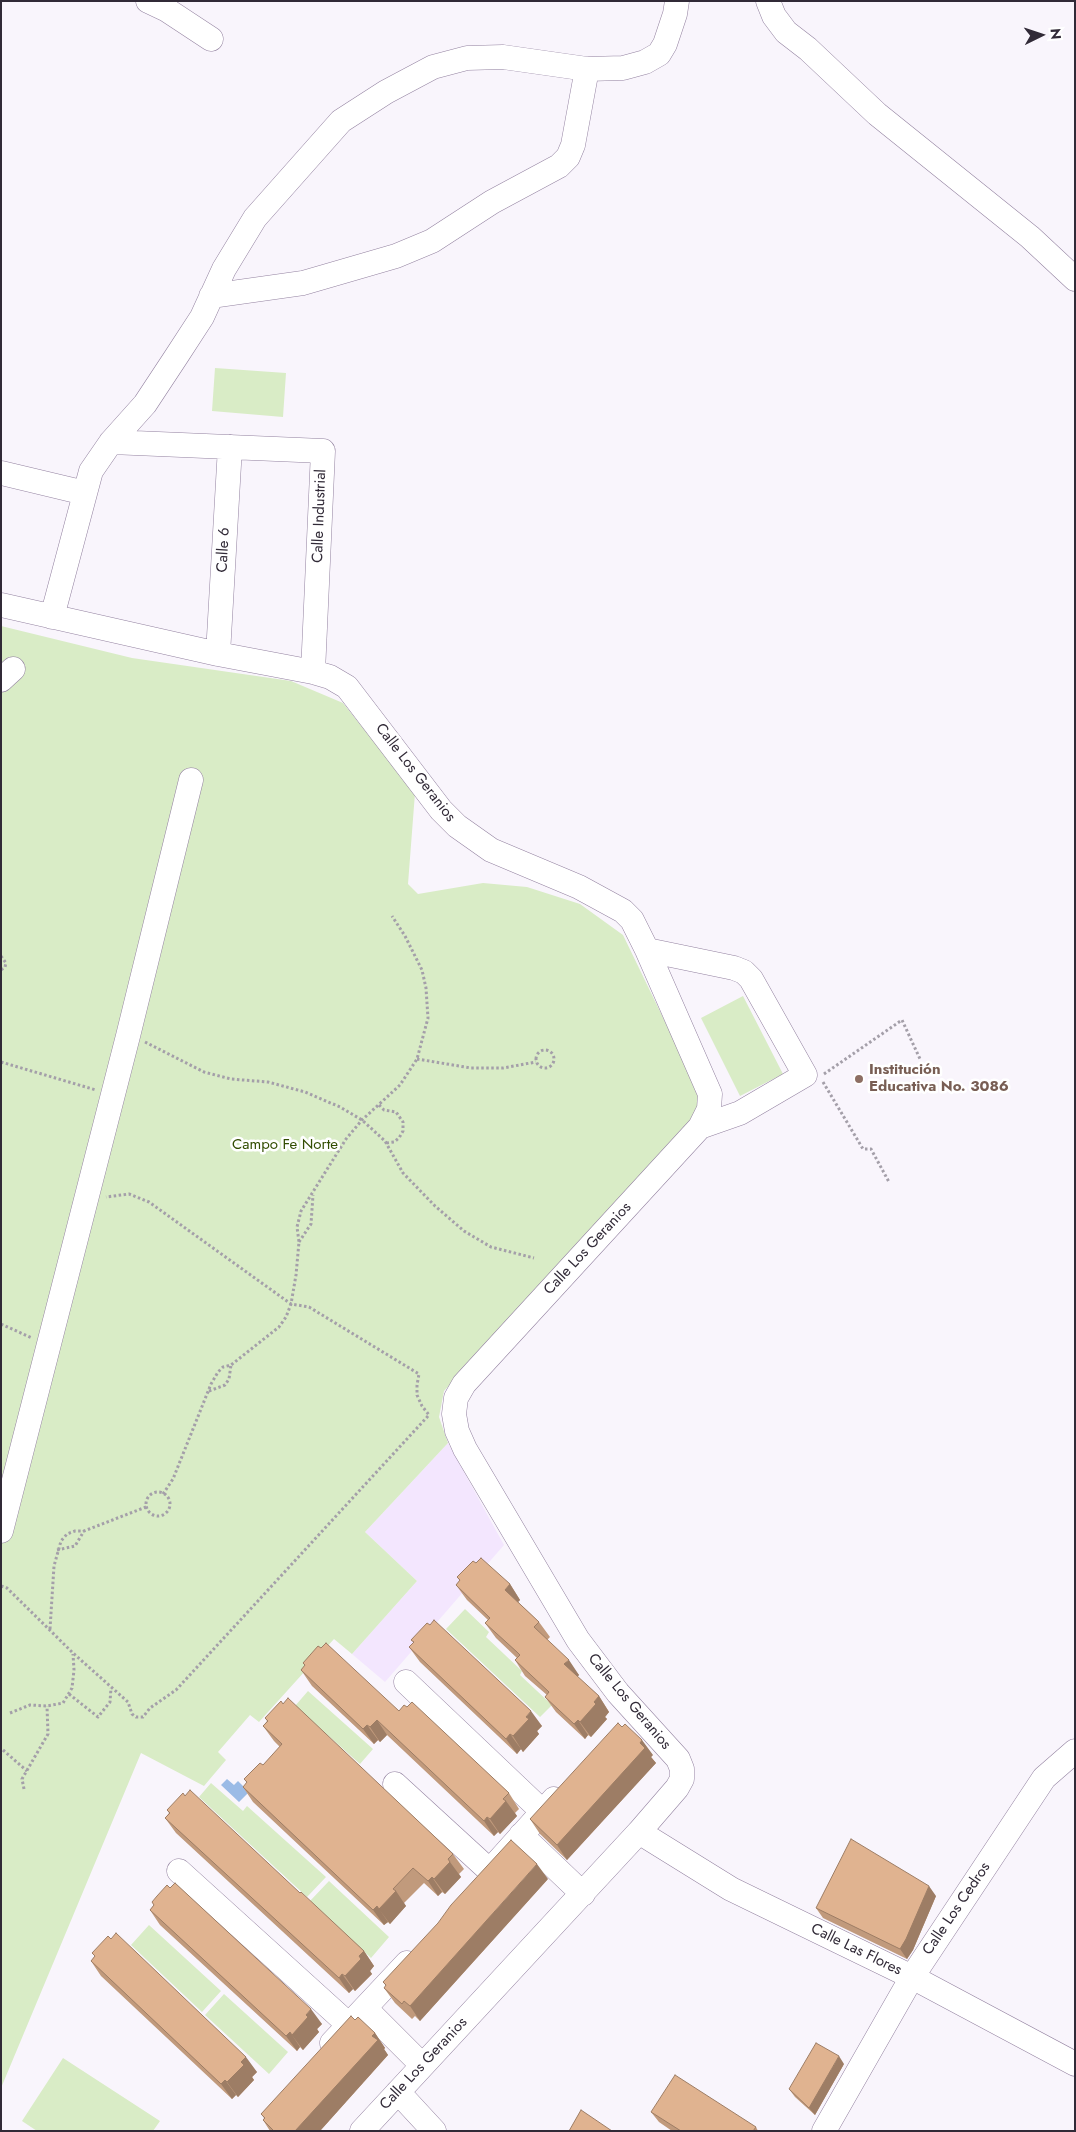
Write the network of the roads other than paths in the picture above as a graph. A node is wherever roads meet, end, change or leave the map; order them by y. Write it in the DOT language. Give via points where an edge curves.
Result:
graph roads {
  1 [pos="148,1"];
  2 [pos="678,1"];
  3 [pos="768,1"];
  4 [pos="210,40"];
  5 [pos="586,69"];
  6 [pos="1075,278"];
  7 [pos="212,296"];
  8 [pos="111,442"];
  9 [pos="230,447"];
  10 [pos="1,473"];
  11 [pos="85,494"];
  12 [pos="1,605"];
  13 [pos="52,617"];
  14 [pos="218,654"];
  15 [pos="313,672"];
  16 [pos="192,780"];
  17 [pos="647,950"];
  18 [pos="700,1127"];
  19 [pos="1,1532"];
  20 [pos="406,1682"];
  21 [pos="1075,1751"];
  22 [pos="395,1784"];
  23 [pos="568,1784"];
  24 [pos="542,1812"];
  25 [pos="639,1832"];
  26 [pos="522,1835"];
  27 [pos="490,1870"];
  28 [pos="179,1871"];
  29 [pos="473,1889"];
  30 [pos="583,1894"];
  31 [pos="418,1950"];
  32 [pos="912,1977"];
  33 [pos="357,2016"];
  34 [pos="315,2061"];
  35 [pos="1075,2064"];
  36 [pos="422,2065"];
  37 [pos="398,2092"];
  38 [pos="362,2131"];
  39 [pos="434,2131"];
  40 [pos="824,2131"];
  1 -- 4 [label="street"];
  2 -- 5 [label="street" via="665,44 658,54 645,62 623,68"];
  3 -- 6 [label="street" via="786,32 808,48 877,114 1030,237"];
  5 -- 7 [label="street" via="573,145 559,166 492,202 432,241 396,256 303,283"];
  5 -- 7 [label="street" via="503,57 468,58 433,67 386,92 340,121 255,218 224,269"];
  7 -- 8 [label="street" via="202,317 145,404"];
  8 -- 9 [label="street, Calle Industrial"];
  8 -- 11 [label="street" via="91,471"];
  9 -- 14 [label="street, Calle 6"];
  9 -- 15 [label="street, Calle Industrial" via="322,451"];
  10 -- 11 [label="street"];
  11 -- 13 [label="street"];
  12 -- 13 [label="street, Calle Los Geranios"];
  13 -- 14 [label="street, Calle Los Geranios"];
  14 -- 15 [label="street, Calle Los Geranios"];
  15 -- 17 [label="street, Calle Los Geranios" via="347,687 441,810 457,826 491,850 579,887 623,911 639,931"];
  16 -- 19 [label="street"];
  17 -- 18 [label="street, Calle Los Geranios" via="708,1089 709,1109"];
  17 -- 18 [label="street" via="744,972 805,1075 740,1114"];
  18 -- 25 [label="street, Calle Los Geranios" via="464,1384 455,1406 457,1430 465,1448 578,1640 618,1693 678,1759 682,1779"];
  20 -- 24 [label="street"];
  21 -- 32 [label="street, Calle Los Cedros" via="1044,1778"];
  22 -- 27 [label="street"];
  23 -- 24 [label="street"];
  24 -- 26 [label="street"];
  25 -- 30 [label="street, Calle Los Geranios"];
  25 -- 32 [label="street, Calle Las Flores" via="731,1889"];
  26 -- 27 [label="street"];
  26 -- 30 [label="street"];
  27 -- 29 [label="street"];
  28 -- 33 [label="street"];
  30 -- 36 [label="street, Calle Los Geranios"];
  31 -- 33 [label="street"];
  32 -- 35 [label="street, Calle Las Flores"];
  32 -- 40 [label="street, Calle Los Cedros"];
  33 -- 34 [label="street"];
  33 -- 36 [label="street"];
  36 -- 37 [label="street, Calle Los Geranios"];
  37 -- 38 [label="street, Calle Los Geranios"];
  37 -- 39 [label="street"];
}
